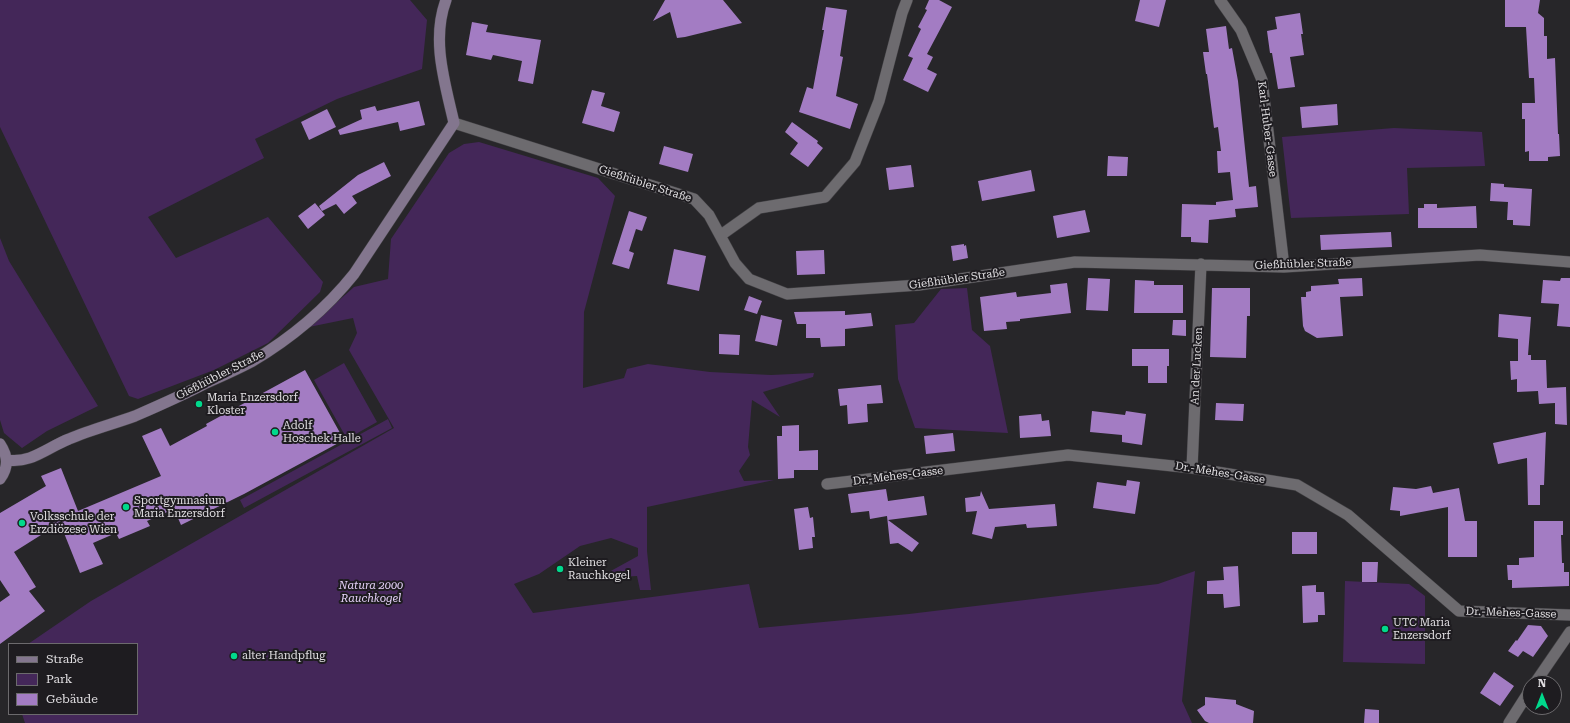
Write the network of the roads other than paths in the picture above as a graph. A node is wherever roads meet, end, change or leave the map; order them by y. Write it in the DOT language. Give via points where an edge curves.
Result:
graph roads {
  1 [pos="446,0"];
  2 [pos="906,0"];
  3 [pos="1220,0"];
  4 [pos="454,123"];
  5 [pos="721,235"];
  6 [pos="1570,262"];
  7 [pos="1201,264"];
  8 [pos="1284,267"];
  9 [pos="0,444"];
  10 [pos="7,460"];
  11 [pos="1192,468"];
  12 [pos="0,479"];
  13 [pos="827,484"];
  14 [pos="1570,615"];
  15 [pos="1570,632"];
  16 [pos="1540,675"];
  17 [pos="1522,703"];
  18 [pos="1509,723"];
  1 -- 4 [label="main road" via="441,13 439,50"];
  2 -- 5 [label="street" via="879,101 856,162 824,197 759,208"];
  3 -- 8 [label="street, Karl-Huber-Gasse" via="1241,30 1262,80"];
  4 -- 5 [label="street, Gießhübler Straße" via="694,199 709,215"];
  4 -- 10 [label="main road, Gießhübler Straße" via="354,274 325,307 272,349 194,390 134,416 69,438 26,460"];
  5 -- 7 [label="street, Gießhübler Straße" via="735,263 748,279 787,294 919,285 1075,262"];
  6 -- 8 [label="street, Gießhübler Straße" via="1480,255"];
  7 -- 8 [label="street, Gießhübler Straße"];
  7 -- 11 [label="street, An der Lucken"];
  9 -- 10 [label="main road"];
  10 -- 12 [label="main road" via="6,469"];
  11 -- 13 [label="street, Dr.-Mehes-Gasse" via="1068,456"];
  11 -- 14 [label="street, Dr.-Mehes-Gasse" via="1297,485 1348,515 1459,610"];
  15 -- 16 [label="street"];
  17 -- 18 [label="street"];
}
